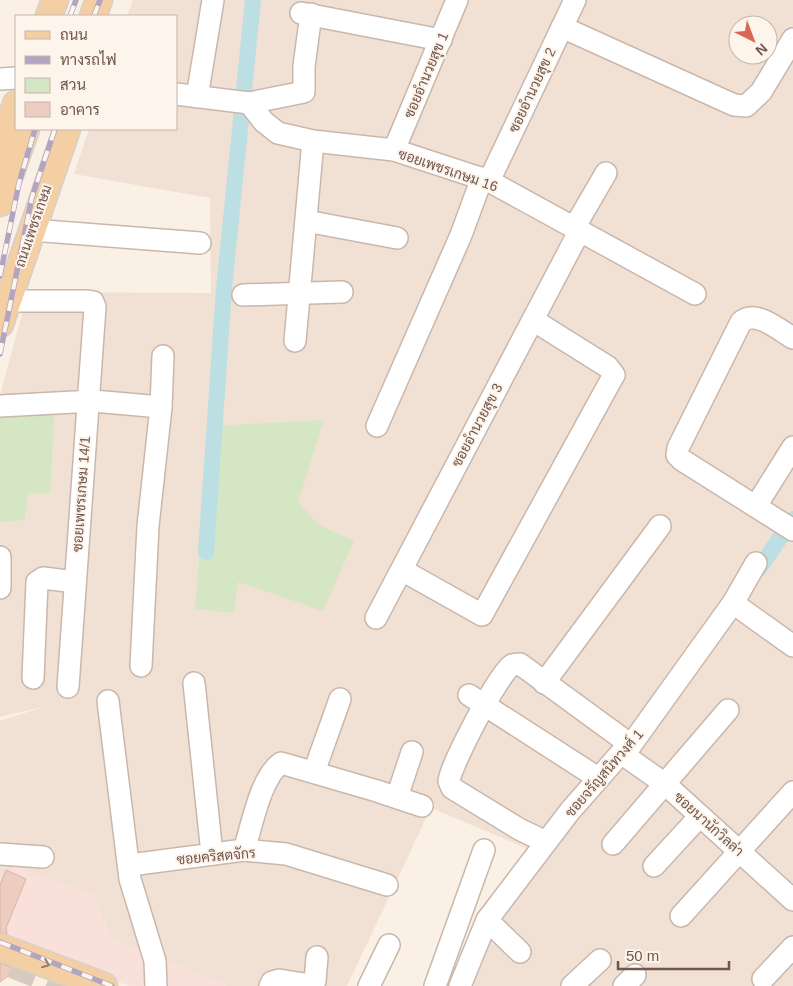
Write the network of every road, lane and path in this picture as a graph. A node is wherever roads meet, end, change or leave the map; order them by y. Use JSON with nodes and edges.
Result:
{"nodes":[{"id":1,"x":55,"y":0,"type":"edge"},
{"id":2,"x":69,"y":0,"type":"edge"},
{"id":3,"x":99,"y":0,"type":"edge"},
{"id":4,"x":110,"y":0,"type":"edge"},
{"id":5,"x":213,"y":0,"type":"edge"},
{"id":6,"x":457,"y":0,"type":"edge"},
{"id":7,"x":575,"y":0,"type":"edge"},
{"id":8,"x":49,"y":15,"type":"edge"},
{"id":9,"x":64,"y":15,"type":"edge"},
{"id":10,"x":93,"y":15,"type":"edge"},
{"id":11,"x":105,"y":15,"type":"edge"},
{"id":12,"x":562,"y":27,"type":"junction"},
{"id":13,"x":793,"y":39,"type":"edge"},
{"id":14,"x":442,"y":40,"type":"junction"},
{"id":15,"x":15,"y":78,"type":"edge"},
{"id":16,"x":0,"y":79,"type":"edge"},
{"id":17,"x":187,"y":96,"type":"edge"},
{"id":18,"x":246,"y":103,"type":"junction"},
{"id":19,"x":15,"y":107,"type":"edge"},
{"id":20,"x":26,"y":130,"type":"edge"},
{"id":21,"x":50,"y":130,"type":"edge"},
{"id":22,"x":67,"y":130,"type":"edge"},
{"id":23,"x":313,"y":141,"type":"junction"},
{"id":24,"x":394,"y":150,"type":"junction"},
{"id":25,"x":0,"y":152,"type":"edge"},
{"id":26,"x":606,"y":173,"type":"dead end"},
{"id":27,"x":485,"y":179,"type":"junction"},
{"id":28,"x":9,"y":200,"type":"edge"},
{"id":29,"x":306,"y":221,"type":"junction"},
{"id":30,"x":32,"y":230,"type":"junction"},
{"id":31,"x":576,"y":230,"type":"junction"},
{"id":32,"x":397,"y":238,"type":"dead end"},
{"id":33,"x":200,"y":243,"type":"dead end"},
{"id":34,"x":0,"y":269,"type":"edge"},
{"id":35,"x":342,"y":292,"type":"dead end"},
{"id":36,"x":299,"y":293,"type":"junction"},
{"id":37,"x":695,"y":294,"type":"dead end"},
{"id":38,"x":243,"y":295,"type":"dead end"},
{"id":39,"x":4,"y":312,"type":"edge"},
{"id":40,"x":532,"y":320,"type":"junction"},
{"id":41,"x":793,"y":338,"type":"edge"},
{"id":42,"x":295,"y":341,"type":"dead end"},
{"id":43,"x":163,"y":356,"type":"dead end"},
{"id":44,"x":89,"y":401,"type":"junction"},
{"id":45,"x":0,"y":406,"type":"edge"},
{"id":46,"x":161,"y":407,"type":"junction"},
{"id":47,"x":377,"y":426,"type":"dead end"},
{"id":48,"x":793,"y":447,"type":"edge"},
{"id":49,"x":756,"y":506,"type":"junction"},
{"id":50,"x":660,"y":526,"type":"dead end"},
{"id":51,"x":790,"y":528,"type":"edge"},
{"id":52,"x":0,"y":556,"type":"edge"},
{"id":53,"x":756,"y":563,"type":"dead end"},
{"id":54,"x":402,"y":570,"type":"junction"},
{"id":55,"x":75,"y":582,"type":"junction"},
{"id":56,"x":0,"y":588,"type":"edge"},
{"id":57,"x":733,"y":603,"type":"junction"},
{"id":58,"x":376,"y":618,"type":"dead end"},
{"id":59,"x":793,"y":646,"type":"edge"},
{"id":60,"x":141,"y":666,"type":"dead end"},
{"id":61,"x":33,"y":678,"type":"dead end"},
{"id":62,"x":194,"y":683,"type":"dead end"},
{"id":63,"x":544,"y":683,"type":"junction"},
{"id":64,"x":68,"y":687,"type":"dead end"},
{"id":65,"x":340,"y":699,"type":"dead end"},
{"id":66,"x":108,"y":700,"type":"dead end"},
{"id":67,"x":477,"y":700,"type":"junction"},
{"id":68,"x":728,"y":710,"type":"dead end"},
{"id":69,"x":626,"y":749,"type":"junction"},
{"id":70,"x":412,"y":752,"type":"dead end"},
{"id":71,"x":314,"y":772,"type":"junction"},
{"id":72,"x":598,"y":778,"type":"junction"},
{"id":73,"x":665,"y":784,"type":"junction"},
{"id":74,"x":793,"y":792,"type":"edge"},
{"id":75,"x":397,"y":797,"type":"junction"},
{"id":76,"x":422,"y":806,"type":"dead end"},
{"id":77,"x":700,"y":816,"type":"junction"},
{"id":78,"x":546,"y":842,"type":"junction"},
{"id":79,"x":613,"y":844,"type":"dead end"},
{"id":80,"x":244,"y":850,"type":"junction"},
{"id":81,"x":484,"y":850,"type":"dead end"},
{"id":82,"x":740,"y":852,"type":"junction"},
{"id":83,"x":0,"y":854,"type":"edge"},
{"id":84,"x":212,"y":854,"type":"junction"},
{"id":85,"x":43,"y":856,"type":"dead end"},
{"id":86,"x":130,"y":865,"type":"junction"},
{"id":87,"x":654,"y":866,"type":"dead end"},
{"id":88,"x":387,"y":885,"type":"dead end"},
{"id":89,"x":793,"y":900,"type":"edge"},
{"id":90,"x":681,"y":916,"type":"dead end"},
{"id":91,"x":488,"y":920,"type":"junction"},
{"id":92,"x":389,"y":945,"type":"dead end"},
{"id":93,"x":0,"y":947,"type":"edge"},
{"id":94,"x":793,"y":947,"type":"edge"},
{"id":95,"x":520,"y":952,"type":"dead end"},
{"id":96,"x":317,"y":957,"type":"dead end"},
{"id":97,"x":600,"y":960,"type":"dead end"},
{"id":98,"x":763,"y":979,"type":"dead end"},
{"id":99,"x":466,"y":983,"type":"edge"},
{"id":100,"x":104,"y":986,"type":"edge"},
{"id":101,"x":156,"y":986,"type":"edge"},
{"id":102,"x":270,"y":986,"type":"edge"},
{"id":103,"x":369,"y":986,"type":"edge"},
{"id":104,"x":435,"y":986,"type":"edge"},
{"id":105,"x":572,"y":986,"type":"edge"}],
"edges":[{"from":1,"to":8,"type":"main road"},
{"from":2,"to":9,"type":"main road"},
{"from":3,"to":10,"type":"main road"},
{"from":4,"to":11,"type":"main road"},
{"from":5,"to":17,"type":"street"},
{"from":6,"to":14,"type":"street","name":"ซอยอำนวยสุข 1"},
{"from":7,"to":12,"type":"street","name":"ซอยอำนวยสุข 2"},
{"from":12,"to":13,"type":"street"},
{"from":12,"to":27,"type":"street","name":"ซอยอำนวยสุข 2"},
{"from":14,"to":18,"type":"street"},
{"from":14,"to":24,"type":"street","name":"ซอยอำนวยสุข 1"},
{"from":15,"to":16,"type":"street"},
{"from":17,"to":18,"type":"street"},
{"from":18,"to":23,"type":"street","name":"ซอยเพชรเกษม 16"},
{"from":19,"to":25,"type":"main road"},
{"from":20,"to":28,"type":"main road","name":"ถนนเพชรเกษม"},
{"from":21,"to":28,"type":"main road","name":"ถนนเพชรเกษม"},
{"from":22,"to":30,"type":"main road","name":"ถนนเพชรเกษม"},
{"from":23,"to":24,"type":"street","name":"ซอยเพชรเกษม 16"},
{"from":23,"to":29,"type":"street"},
{"from":24,"to":27,"type":"street","name":"ซอยเพชรเกษม 16"},
{"from":26,"to":31,"type":"street","name":"ซอยอำนวยสุข 3"},
{"from":27,"to":31,"type":"street","name":"ซอยเพชรเกษม 16"},
{"from":27,"to":47,"type":"street","name":"ซอยอำนวยสุข 2"},
{"from":28,"to":34,"type":"main road","name":"ถนนเพชรเกษม"},
{"from":29,"to":32,"type":"street"},
{"from":29,"to":36,"type":"street"},
{"from":30,"to":33,"type":"street"},
{"from":30,"to":39,"type":"main road","name":"ถนนเพชรเกษม"},
{"from":31,"to":37,"type":"street","name":"ซอยเพชรเกษม 16"},
{"from":31,"to":40,"type":"street","name":"ซอยอำนวยสุข 3"},
{"from":35,"to":36,"type":"street"},
{"from":36,"to":38,"type":"street"},
{"from":36,"to":42,"type":"street"},
{"from":39,"to":44,"type":"street","name":"ซอยเพชรเกษม 14/1"},
{"from":40,"to":54,"type":"street","name":"ซอยอำนวยสุข 3"},
{"from":40,"to":54,"type":"street"},
{"from":41,"to":49,"type":"street"},
{"from":43,"to":46,"type":"street"},
{"from":44,"to":45,"type":"street"},
{"from":44,"to":46,"type":"street"},
{"from":44,"to":55,"type":"street","name":"ซอยเพชรเกษม 14/1"},
{"from":46,"to":60,"type":"street"},
{"from":48,"to":49,"type":"street"},
{"from":49,"to":51,"type":"street"},
{"from":50,"to":63,"type":"street"},
{"from":52,"to":56,"type":"street"},
{"from":53,"to":57,"type":"street","name":"ซอยจรัญสนิทวงศ์ 1"},
{"from":54,"to":58,"type":"street","name":"ซอยอำนวยสุข 3"},
{"from":55,"to":61,"type":"street"},
{"from":55,"to":64,"type":"street","name":"ซอยเพชรเกษม 14/1"},
{"from":57,"to":59,"type":"street"},
{"from":57,"to":69,"type":"street","name":"ซอยจรัญสนิทวงศ์ 1"},
{"from":62,"to":84,"type":"street"},
{"from":63,"to":67,"type":"street","name":"ซอยนานักวิลล่า"},
{"from":63,"to":69,"type":"street","name":"ซอยนานักวิลล่า"},
{"from":65,"to":71,"type":"street"},
{"from":66,"to":86,"type":"street"},
{"from":67,"to":72,"type":"street"},
{"from":67,"to":78,"type":"street","name":"ซอยนานักวิลล่า"},
{"from":68,"to":73,"type":"street"},
{"from":69,"to":72,"type":"street","name":"ซอยจรัญสนิทวงศ์ 1"},
{"from":69,"to":73,"type":"street","name":"ซอยนานักวิลล่า"},
{"from":70,"to":75,"type":"street"},
{"from":71,"to":75,"type":"street"},
{"from":71,"to":80,"type":"street"},
{"from":72,"to":78,"type":"street","name":"ซอยจรัญสนิทวงศ์ 1"},
{"from":73,"to":77,"type":"street","name":"ซอยนานักวิลล่า"},
{"from":73,"to":79,"type":"street"},
{"from":74,"to":82,"type":"street"},
{"from":75,"to":76,"type":"street"},
{"from":77,"to":82,"type":"street","name":"ซอยนานักวิลล่า"},
{"from":77,"to":87,"type":"street"},
{"from":78,"to":91,"type":"street","name":"ซอยจรัญสนิทวงศ์ 1"},
{"from":80,"to":84,"type":"street","name":"ซอยคริสตจักร"},
{"from":80,"to":88,"type":"street","name":"ซอยคริสตจักร"},
{"from":81,"to":104,"type":"street"},
{"from":82,"to":89,"type":"street","name":"ซอยนานักวิลล่า"},
{"from":82,"to":90,"type":"street"},
{"from":83,"to":85,"type":"street"},
{"from":84,"to":86,"type":"street","name":"ซอยคริสตจักร"},
{"from":86,"to":101,"type":"street"},
{"from":91,"to":95,"type":"street"},
{"from":91,"to":99,"type":"street","name":"ซอยจรัญสนิทวงศ์ 1"},
{"from":92,"to":103,"type":"street"},
{"from":93,"to":100,"type":"main road","one_way":true},
{"from":94,"to":98,"type":"street"},
{"from":96,"to":102,"type":"street"},
{"from":97,"to":105,"type":"street"}]}
